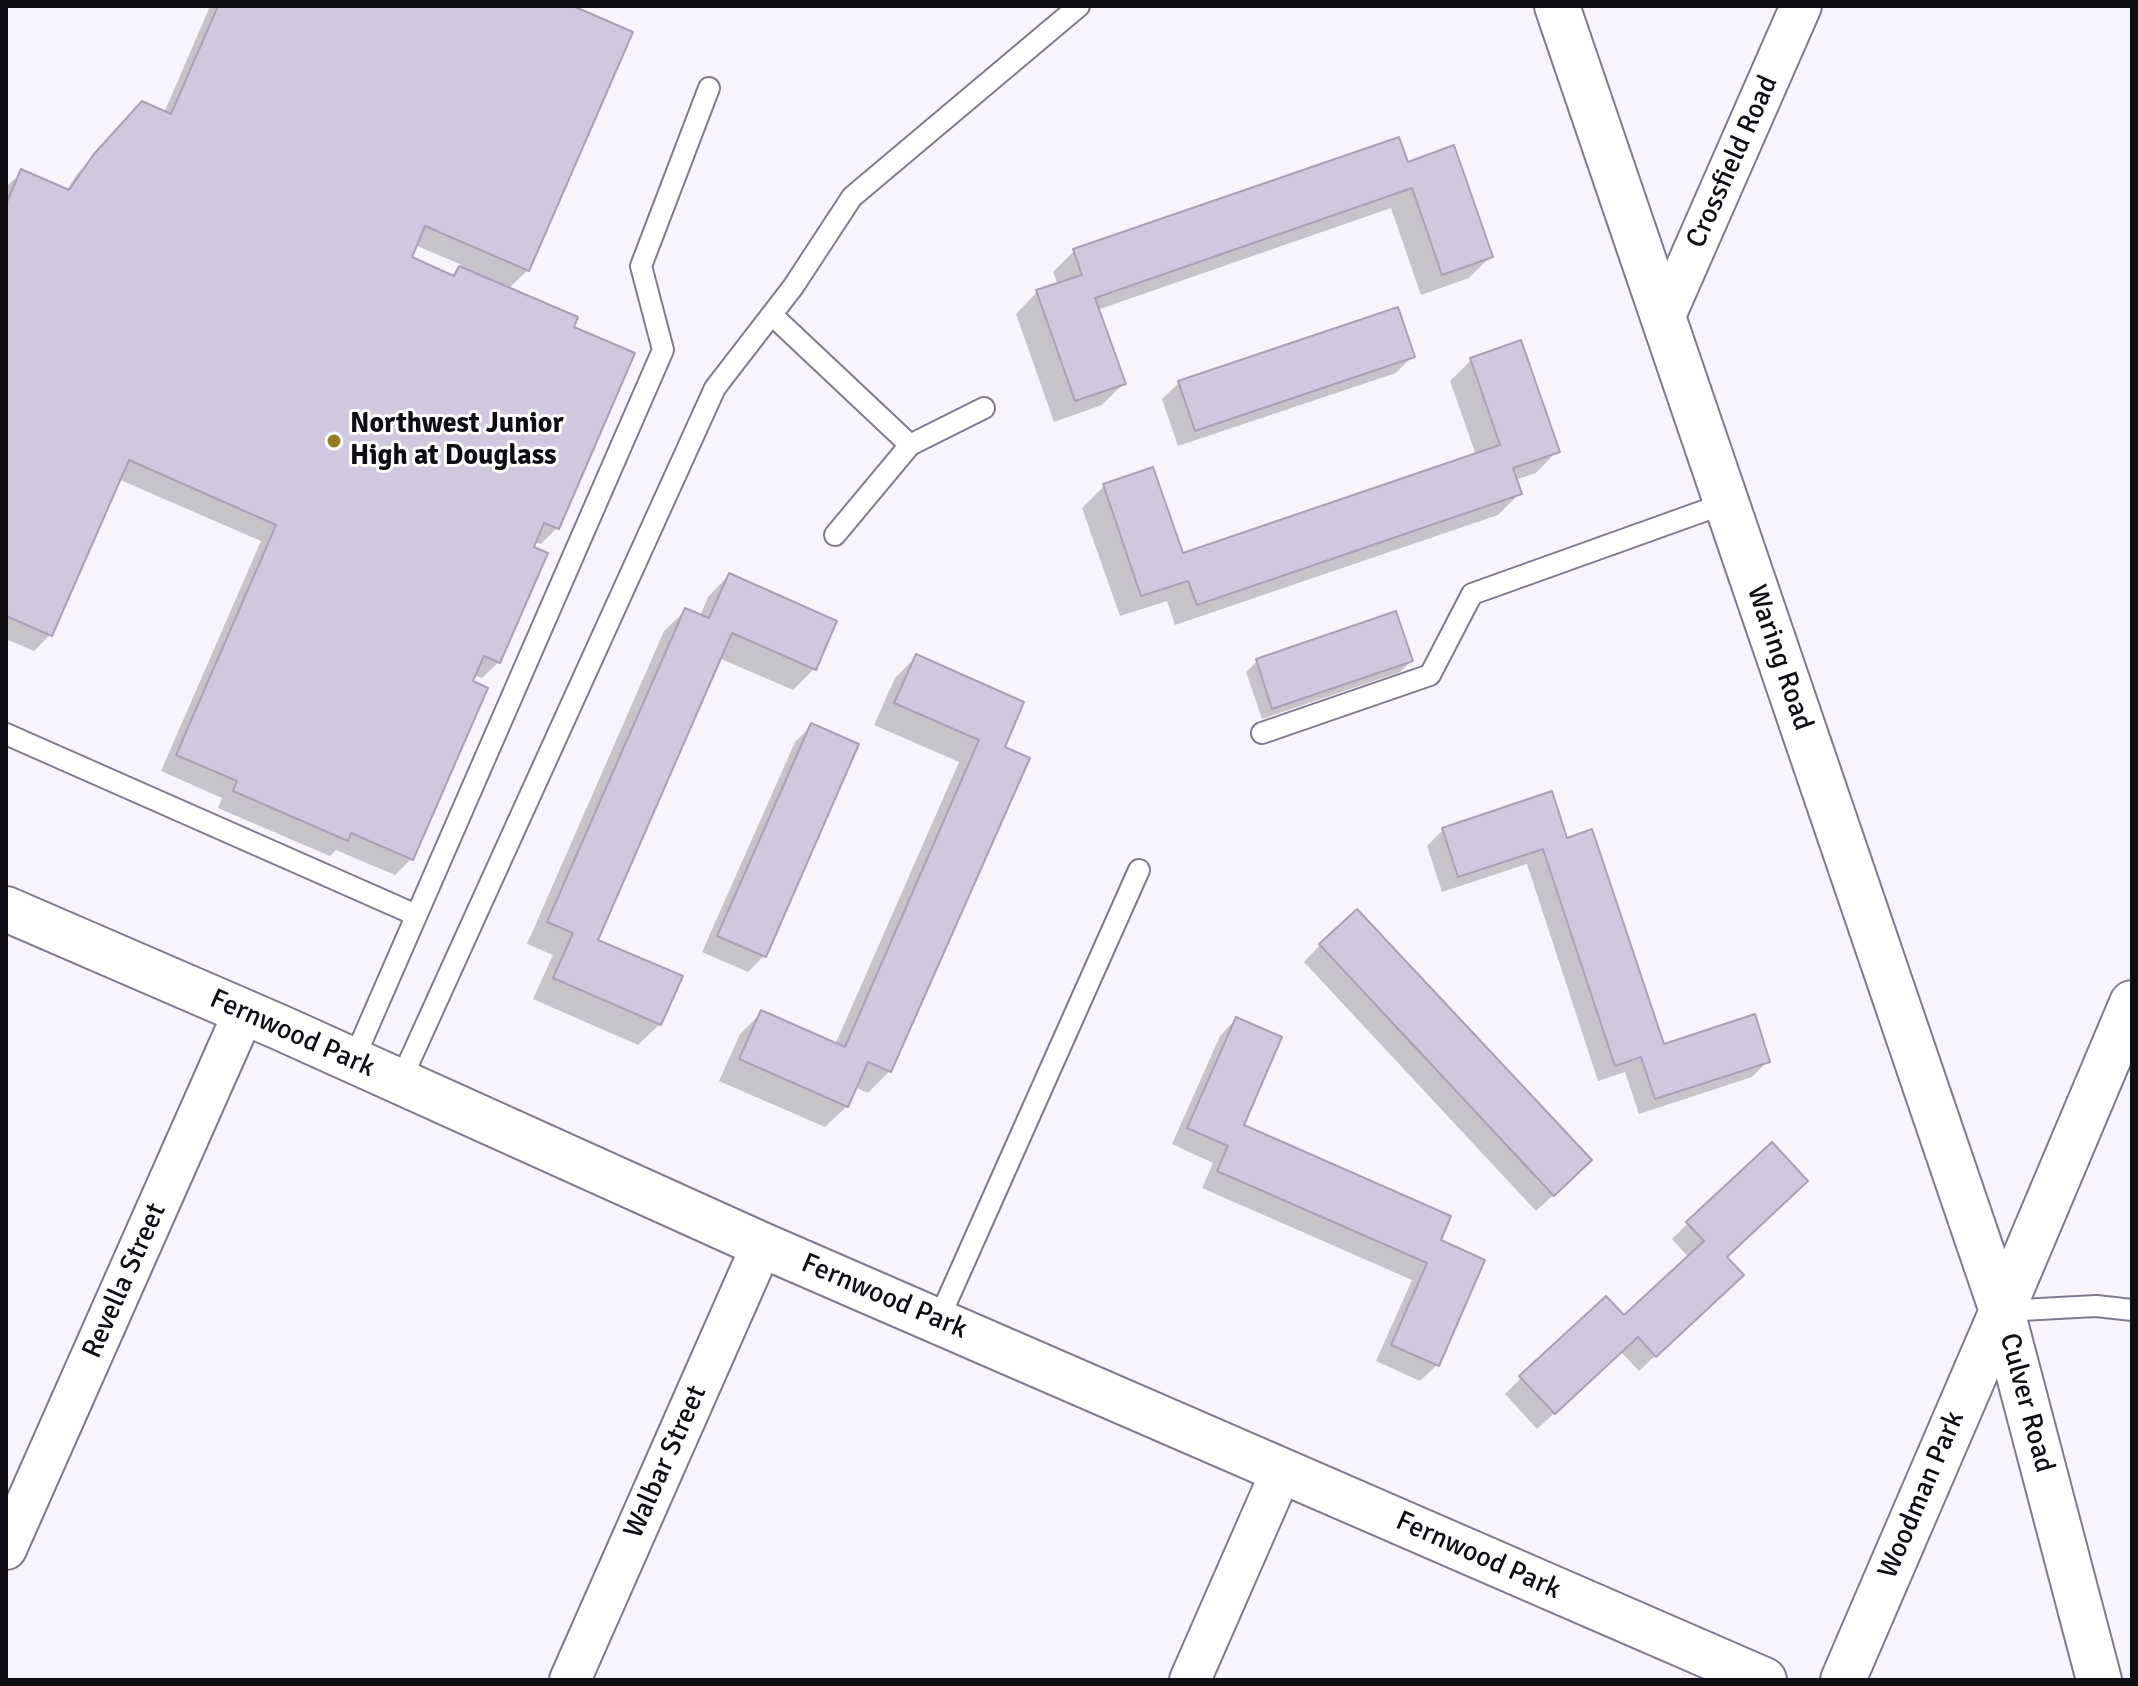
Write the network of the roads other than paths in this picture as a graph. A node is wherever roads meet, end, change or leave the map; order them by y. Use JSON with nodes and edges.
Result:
{"nodes":[{"id":1,"x":1079,"y":6,"type":"edge"},
{"id":2,"x":1557,"y":6,"type":"edge"},
{"id":3,"x":1801,"y":6,"type":"edge"},
{"id":4,"x":709,"y":88,"type":"dead end"},
{"id":5,"x":772,"y":315,"type":"junction"},
{"id":6,"x":1664,"y":318,"type":"junction"},
{"id":7,"x":984,"y":408,"type":"dead end"},
{"id":8,"x":910,"y":445,"type":"junction"},
{"id":9,"x":1726,"y":503,"type":"junction"},
{"id":10,"x":835,"y":535,"type":"dead end"},
{"id":11,"x":1262,"y":733,"type":"dead end"},
{"id":12,"x":6,"y":734,"type":"edge"},
{"id":13,"x":1139,"y":870,"type":"dead end"},
{"id":14,"x":6,"y":909,"type":"edge"},
{"id":15,"x":416,"y":915,"type":"junction"},
{"id":16,"x":2132,"y":1003,"type":"edge"},
{"id":17,"x":244,"y":1012,"type":"junction"},
{"id":18,"x":353,"y":1061,"type":"junction"},
{"id":19,"x":400,"y":1082,"type":"junction"},
{"id":20,"x":762,"y":1245,"type":"junction"},
{"id":21,"x":2132,"y":1310,"type":"edge"},
{"id":22,"x":2002,"y":1311,"type":"junction"},
{"id":23,"x":938,"y":1321,"type":"junction"},
{"id":24,"x":1282,"y":1470,"type":"junction"},
{"id":25,"x":6,"y":1549,"type":"edge"},
{"id":26,"x":570,"y":1680,"type":"edge"},
{"id":27,"x":1190,"y":1680,"type":"edge"},
{"id":28,"x":1764,"y":1680,"type":"edge"},
{"id":29,"x":1843,"y":1680,"type":"edge"},
{"id":30,"x":2099,"y":1680,"type":"edge"}],
"edges":[{"from":1,"to":5,"type":"lane"},
{"from":2,"to":6,"type":"street","name":"Waring Road"},
{"from":3,"to":6,"type":"street","name":"Crossfield Road"},
{"from":4,"to":15,"type":"lane"},
{"from":5,"to":8,"type":"lane"},
{"from":5,"to":19,"type":"lane"},
{"from":6,"to":9,"type":"street","name":"Waring Road"},
{"from":7,"to":8,"type":"lane"},
{"from":8,"to":10,"type":"lane"},
{"from":9,"to":11,"type":"lane"},
{"from":9,"to":22,"type":"street","name":"Waring Road"},
{"from":12,"to":15,"type":"lane"},
{"from":13,"to":23,"type":"lane"},
{"from":14,"to":17,"type":"street","name":"Fernwood Park"},
{"from":15,"to":18,"type":"lane"},
{"from":16,"to":22,"type":"street","name":"Culver Road"},
{"from":17,"to":18,"type":"street","name":"Fernwood Park"},
{"from":17,"to":25,"type":"street","name":"Revella Street"},
{"from":18,"to":19,"type":"street","name":"Fernwood Park"},
{"from":19,"to":20,"type":"street","name":"Fernwood Park"},
{"from":20,"to":23,"type":"street","name":"Fernwood Park"},
{"from":20,"to":26,"type":"street","name":"Walbar Street"},
{"from":21,"to":22,"type":"lane"},
{"from":22,"to":29,"type":"street","name":"Woodman Park"},
{"from":22,"to":30,"type":"street","name":"Culver Road"},
{"from":23,"to":24,"type":"street","name":"Fernwood Park"},
{"from":24,"to":27,"type":"street"},
{"from":24,"to":28,"type":"street","name":"Fernwood Park"}]}
